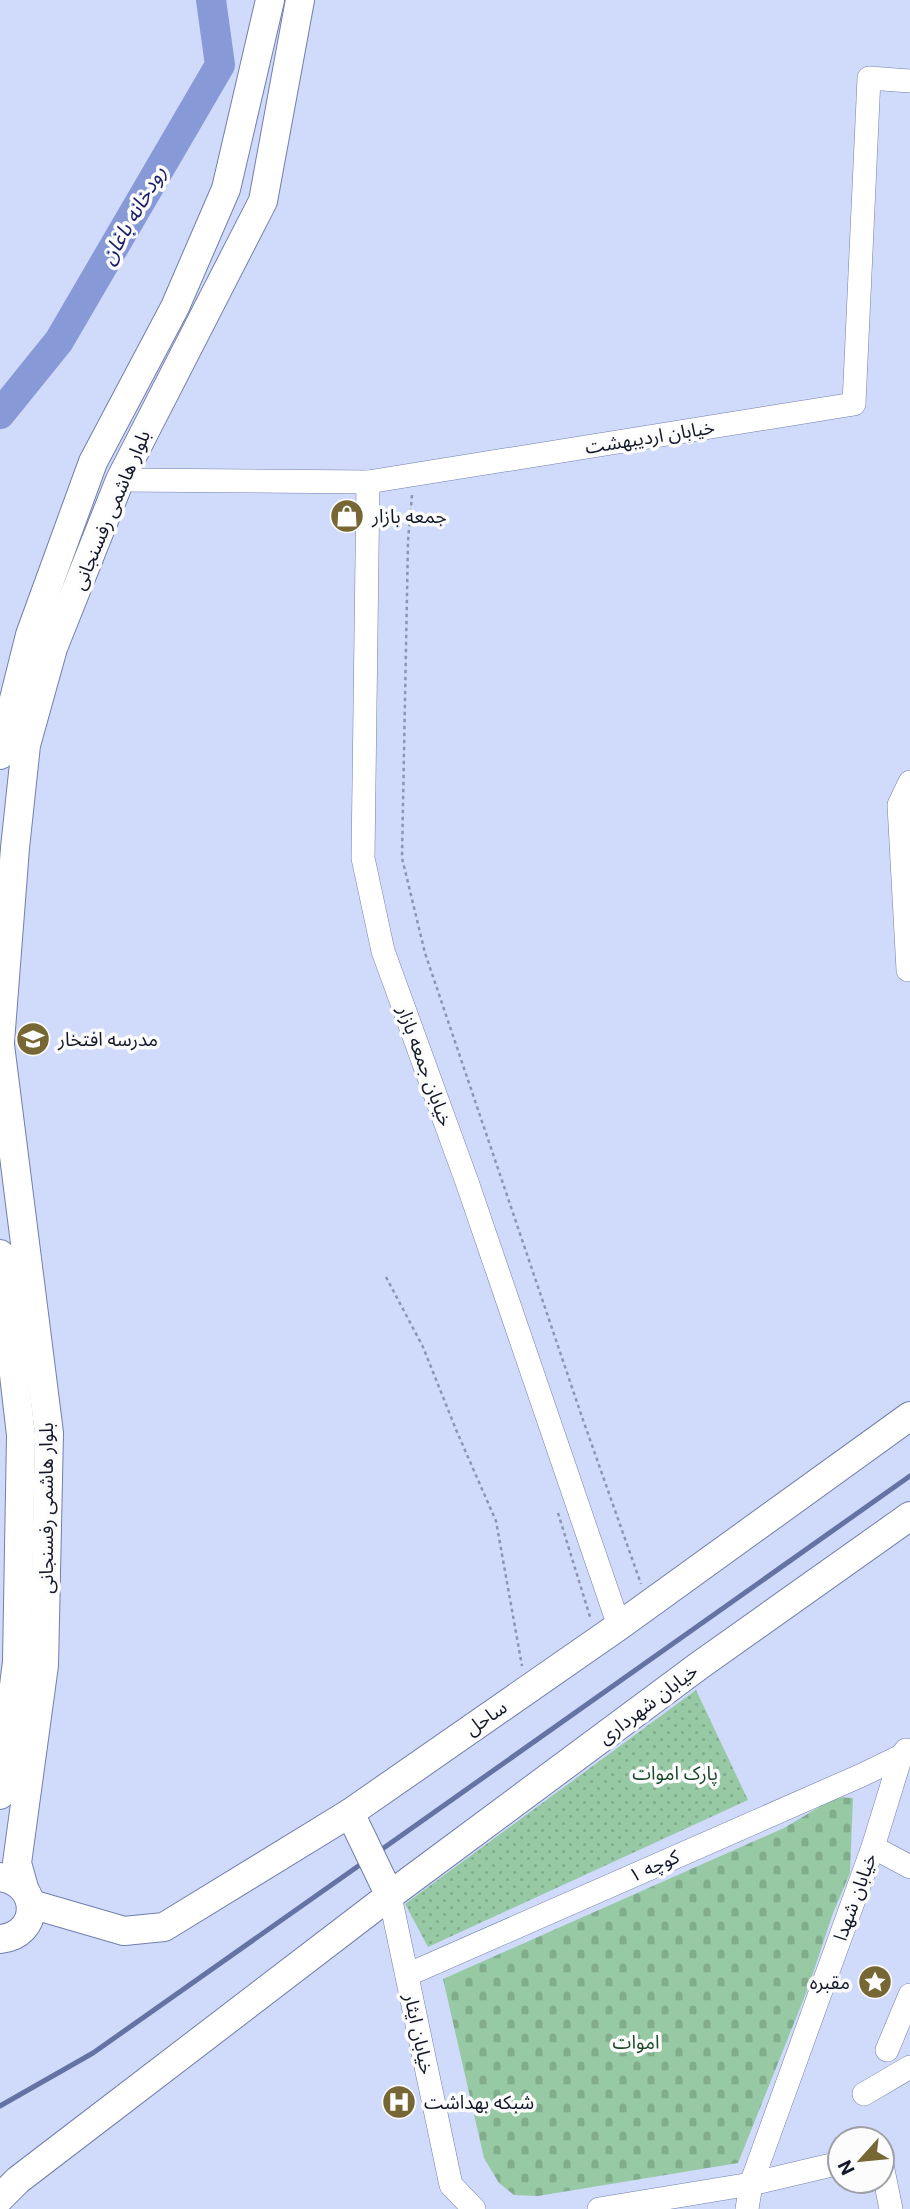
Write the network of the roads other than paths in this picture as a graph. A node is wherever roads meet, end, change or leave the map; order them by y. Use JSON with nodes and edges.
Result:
{"nodes":[{"id":1,"x":270,"y":0,"type":"edge"},
{"id":2,"x":300,"y":0,"type":"edge"},
{"id":3,"x":910,"y":81,"type":"edge"},
{"id":4,"x":120,"y":480,"type":"junction"},
{"id":5,"x":368,"y":482,"type":"junction"},
{"id":6,"x":9,"y":747,"type":"edge"},
{"id":7,"x":910,"y":782,"type":"edge"},
{"id":8,"x":908,"y":970,"type":"dead end"},
{"id":9,"x":0,"y":1044,"type":"edge"},
{"id":10,"x":0,"y":1254,"type":"edge"},
{"id":11,"x":910,"y":1416,"type":"edge"},
{"id":12,"x":910,"y":1516,"type":"edge"},
{"id":13,"x":619,"y":1626,"type":"junction"},
{"id":14,"x":30,"y":1664,"type":"junction"},
{"id":15,"x":905,"y":1750,"type":"edge"},
{"id":16,"x":0,"y":1795,"type":"edge"},
{"id":17,"x":350,"y":1813,"type":"junction"},
{"id":18,"x":873,"y":1847,"type":"junction"},
{"id":19,"x":910,"y":1867,"type":"edge"},
{"id":20,"x":18,"y":1889,"type":"edge"},
{"id":21,"x":390,"y":1896,"type":"junction"},
{"id":22,"x":1,"y":1946,"type":"edge"},
{"id":23,"x":407,"y":1975,"type":"junction"},
{"id":24,"x":910,"y":1995,"type":"edge"},
{"id":25,"x":887,"y":2050,"type":"dead end"},
{"id":26,"x":910,"y":2067,"type":"edge"},
{"id":27,"x":864,"y":2094,"type":"dead end"},
{"id":28,"x":826,"y":2166,"type":"edge"},
{"id":29,"x":751,"y":2184,"type":"junction"},
{"id":30,"x":6,"y":2188,"type":"edge"},
{"id":31,"x":474,"y":2209,"type":"edge"},
{"id":32,"x":600,"y":2209,"type":"edge"},
{"id":33,"x":747,"y":2209,"type":"edge"}],
"edges":[{"from":1,"to":6,"type":"main road","name":"بلوار هاشمی رفسنجانی"},
{"from":2,"to":4,"type":"main road","name":"بلوار هاشمی رفسنجانی"},
{"from":3,"to":5,"type":"street","name":"خیابان اردیبهشت"},
{"from":4,"to":5,"type":"street","name":"خیابان اردیبهشت"},
{"from":4,"to":6,"type":"main road","name":"بلوار هاشمی رفسنجانی"},
{"from":5,"to":13,"type":"street","name":"خیابان جمعه بازار"},
{"from":6,"to":9,"type":"main road","name":"بلوار هاشمی رفسنجانی"},
{"from":7,"to":8,"type":"street"},
{"from":9,"to":14,"type":"main road","name":"بلوار هاشمی رفسنجانی"},
{"from":10,"to":14,"type":"main road","name":"بلوار هاشمی رفسنجانی"},
{"from":11,"to":13,"type":"main road","name":"ساحل"},
{"from":12,"to":21,"type":"main road","name":"خیابان شهرداری"},
{"from":13,"to":17,"type":"main road","name":"ساحل"},
{"from":14,"to":16,"type":"main road","name":"بلوار هاشمی رفسنجانی"},
{"from":14,"to":20,"type":"main road","name":"بلوار هاشمی رفسنجانی"},
{"from":15,"to":18,"type":"street","name":"خیابان شهدا"},
{"from":15,"to":23,"type":"street","name":"کوچه ۱"},
{"from":17,"to":20,"type":"main road","name":"ساحل"},
{"from":17,"to":21,"type":"main road"},
{"from":18,"to":19,"type":"street"},
{"from":18,"to":29,"type":"street","name":"خیابان شهدا"},
{"from":20,"to":22,"type":"main road"},
{"from":21,"to":23,"type":"street","name":"خیابان ایثار"},
{"from":21,"to":30,"type":"main road","name":"خیابان شهرداری"},
{"from":23,"to":31,"type":"street","name":"خیابان ایثار"},
{"from":24,"to":25,"type":"street"},
{"from":26,"to":27,"type":"street"},
{"from":28,"to":29,"type":"street"},
{"from":29,"to":32,"type":"street"},
{"from":29,"to":33,"type":"street","name":"خیابان شهدا"}]}
